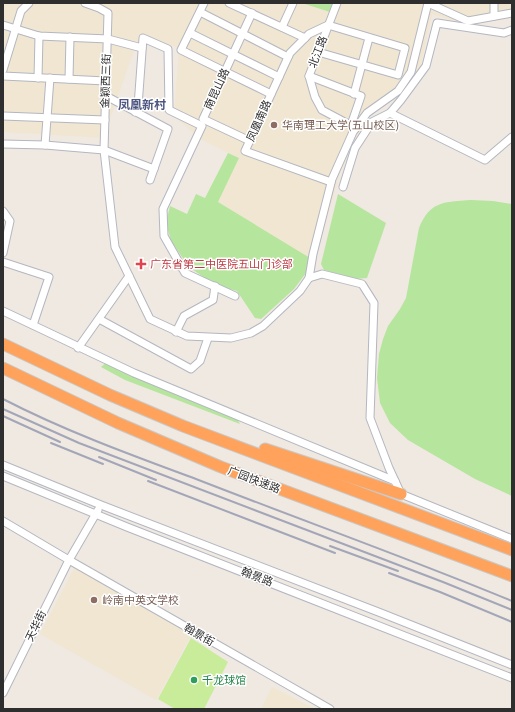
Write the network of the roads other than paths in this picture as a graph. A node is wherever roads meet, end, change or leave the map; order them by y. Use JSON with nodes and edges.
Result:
{"nodes":[{"id":1,"x":29,"y":3,"type":"edge"},
{"id":2,"x":85,"y":3,"type":"edge"},
{"id":3,"x":204,"y":3,"type":"edge"},
{"id":4,"x":229,"y":3,"type":"edge"},
{"id":5,"x":337,"y":3,"type":"edge"},
{"id":6,"x":428,"y":3,"type":"edge"},
{"id":7,"x":494,"y":3,"type":"edge"},
{"id":8,"x":290,"y":4,"type":"edge"},
{"id":9,"x":200,"y":12,"type":"junction"},
{"id":10,"x":252,"y":13,"type":"junction"},
{"id":11,"x":512,"y":13,"type":"edge"},
{"id":12,"x":494,"y":16,"type":"junction"},
{"id":13,"x":3,"y":25,"type":"edge"},
{"id":14,"x":328,"y":25,"type":"junction"},
{"id":15,"x":282,"y":27,"type":"junction"},
{"id":16,"x":16,"y":30,"type":"junction"},
{"id":17,"x":512,"y":30,"type":"edge"},
{"id":18,"x":190,"y":33,"type":"junction"},
{"id":19,"x":242,"y":34,"type":"junction"},
{"id":20,"x":40,"y":36,"type":"junction"},
{"id":21,"x":70,"y":37,"type":"junction"},
{"id":22,"x":305,"y":38,"type":"junction"},
{"id":23,"x":369,"y":38,"type":"junction"},
{"id":24,"x":108,"y":39,"type":"junction"},
{"id":25,"x":142,"y":48,"type":"junction"},
{"id":26,"x":6,"y":49,"type":"edge"},
{"id":27,"x":318,"y":52,"type":"junction"},
{"id":28,"x":233,"y":54,"type":"junction"},
{"id":29,"x":288,"y":57,"type":"junction"},
{"id":30,"x":362,"y":65,"type":"junction"},
{"id":31,"x":3,"y":70,"type":"edge"},
{"id":32,"x":225,"y":72,"type":"junction"},
{"id":33,"x":3,"y":76,"type":"edge"},
{"id":34,"x":308,"y":76,"type":"junction"},
{"id":35,"x":279,"y":77,"type":"junction"},
{"id":36,"x":38,"y":78,"type":"junction"},
{"id":37,"x":50,"y":78,"type":"junction"},
{"id":38,"x":69,"y":79,"type":"junction"},
{"id":39,"x":106,"y":81,"type":"junction"},
{"id":40,"x":271,"y":94,"type":"junction"},
{"id":41,"x":354,"y":94,"type":"junction"},
{"id":42,"x":106,"y":96,"type":"junction"},
{"id":43,"x":135,"y":112,"type":"junction"},
{"id":44,"x":390,"y":113,"type":"junction"},
{"id":45,"x":3,"y":116,"type":"edge"},
{"id":46,"x":46,"y":118,"type":"junction"},
{"id":47,"x":105,"y":120,"type":"junction"},
{"id":48,"x":353,"y":127,"type":"junction"},
{"id":49,"x":512,"y":137,"type":"edge"},
{"id":50,"x":250,"y":141,"type":"junction"},
{"id":51,"x":3,"y":144,"type":"edge"},
{"id":52,"x":45,"y":145,"type":"junction"},
{"id":53,"x":104,"y":150,"type":"junction"},
{"id":54,"x":154,"y":169,"type":"junction"},
{"id":55,"x":150,"y":180,"type":"dead end"},
{"id":56,"x":331,"y":182,"type":"junction"},
{"id":57,"x":343,"y":187,"type":"dead end"},
{"id":58,"x":3,"y":211,"type":"edge"},
{"id":59,"x":3,"y":253,"type":"edge"},
{"id":60,"x":3,"y":262,"type":"edge"},
{"id":61,"x":129,"y":276,"type":"junction"},
{"id":62,"x":309,"y":278,"type":"junction"},
{"id":63,"x":215,"y":286,"type":"junction"},
{"id":64,"x":236,"y":296,"type":"dead end"},
{"id":65,"x":3,"y":311,"type":"edge"},
{"id":66,"x":98,"y":319,"type":"junction"},
{"id":67,"x":33,"y":325,"type":"junction"},
{"id":68,"x":176,"y":332,"type":"junction"},
{"id":69,"x":208,"y":338,"type":"junction"},
{"id":70,"x":3,"y":344,"type":"edge"},
{"id":71,"x":78,"y":348,"type":"junction"},
{"id":72,"x":3,"y":368,"type":"edge"},
{"id":73,"x":183,"y":426,"type":"junction"},
{"id":74,"x":3,"y":465,"type":"edge"},
{"id":75,"x":3,"y":476,"type":"edge"},
{"id":76,"x":395,"y":480,"type":"junction"},
{"id":77,"x":401,"y":494,"type":"junction"},
{"id":78,"x":101,"y":505,"type":"junction"},
{"id":79,"x":96,"y":514,"type":"junction"},
{"id":80,"x":3,"y":521,"type":"edge"},
{"id":81,"x":512,"y":539,"type":"edge"},
{"id":82,"x":512,"y":550,"type":"edge"},
{"id":83,"x":69,"y":560,"type":"junction"},
{"id":84,"x":512,"y":576,"type":"edge"},
{"id":85,"x":512,"y":665,"type":"edge"},
{"id":86,"x":512,"y":678,"type":"edge"},
{"id":87,"x":3,"y":693,"type":"edge"},
{"id":88,"x":330,"y":709,"type":"edge"}],
"edges":[{"from":1,"to":16,"type":"street"},
{"from":2,"to":24,"type":"street","name":"金颖西三街"},
{"from":3,"to":9,"type":"street"},
{"from":4,"to":10,"type":"street"},
{"from":5,"to":14,"type":"street","name":"北江路"},
{"from":6,"to":12,"type":"street"},
{"from":6,"to":48,"type":"street"},
{"from":7,"to":12,"type":"street"},
{"from":8,"to":15,"type":"street"},
{"from":9,"to":18,"type":"street"},
{"from":9,"to":19,"type":"street"},
{"from":10,"to":15,"type":"street"},
{"from":10,"to":19,"type":"street","name":"南昆山路"},
{"from":11,"to":12,"type":"street"},
{"from":13,"to":16,"type":"street"},
{"from":14,"to":22,"type":"street","name":"凤凰南路"},
{"from":14,"to":23,"type":"street"},
{"from":14,"to":27,"type":"street","name":"北江路"},
{"from":15,"to":22,"type":"street"},
{"from":16,"to":20,"type":"street"},
{"from":16,"to":26,"type":"street"},
{"from":17,"to":44,"type":"street"},
{"from":18,"to":28,"type":"street"},
{"from":18,"to":32,"type":"street"},
{"from":19,"to":28,"type":"street","name":"南昆山路"},
{"from":19,"to":29,"type":"street"},
{"from":20,"to":21,"type":"street"},
{"from":20,"to":36,"type":"street"},
{"from":21,"to":24,"type":"street"},
{"from":21,"to":38,"type":"street"},
{"from":22,"to":29,"type":"street","name":"凤凰南路"},
{"from":23,"to":30,"type":"street"},
{"from":23,"to":30,"type":"street"},
{"from":24,"to":25,"type":"street"},
{"from":24,"to":39,"type":"street","name":"金颖西三街"},
{"from":25,"to":43,"type":"street"},
{"from":25,"to":63,"type":"street"},
{"from":26,"to":31,"type":"street"},
{"from":27,"to":30,"type":"street"},
{"from":27,"to":34,"type":"street","name":"北江路"},
{"from":28,"to":32,"type":"street","name":"南昆山路"},
{"from":28,"to":35,"type":"street"},
{"from":29,"to":35,"type":"street","name":"凤凰南路"},
{"from":30,"to":41,"type":"street"},
{"from":32,"to":40,"type":"street"},
{"from":32,"to":50,"type":"street","name":"南昆山路"},
{"from":33,"to":36,"type":"street"},
{"from":34,"to":41,"type":"street"},
{"from":34,"to":48,"type":"street","name":"北江路"},
{"from":35,"to":40,"type":"street","name":"凤凰南路"},
{"from":36,"to":37,"type":"street"},
{"from":37,"to":38,"type":"street"},
{"from":37,"to":46,"type":"street"},
{"from":38,"to":39,"type":"street"},
{"from":39,"to":42,"type":"street","name":"金颖西三街"},
{"from":40,"to":50,"type":"street","name":"凤凰南路"},
{"from":41,"to":48,"type":"street"},
{"from":42,"to":43,"type":"street"},
{"from":42,"to":47,"type":"street","name":"金颖西三街"},
{"from":43,"to":54,"type":"street"},
{"from":44,"to":49,"type":"street"},
{"from":44,"to":57,"type":"street"},
{"from":45,"to":46,"type":"street"},
{"from":46,"to":47,"type":"street"},
{"from":46,"to":52,"type":"street"},
{"from":47,"to":53,"type":"street","name":"金颖西三街"},
{"from":48,"to":56,"type":"street"},
{"from":50,"to":56,"type":"street","name":"凤凰南路"},
{"from":51,"to":52,"type":"street"},
{"from":52,"to":53,"type":"street"},
{"from":53,"to":54,"type":"street"},
{"from":53,"to":61,"type":"street","name":"金颖西三街"},
{"from":54,"to":55,"type":"street"},
{"from":56,"to":62,"type":"street"},
{"from":58,"to":59,"type":"street"},
{"from":60,"to":67,"type":"street"},
{"from":61,"to":66,"type":"street"},
{"from":61,"to":68,"type":"street","name":"金颖西三街"},
{"from":62,"to":69,"type":"street","name":"金颖西三街"},
{"from":62,"to":76,"type":"street"},
{"from":63,"to":64,"type":"street"},
{"from":63,"to":68,"type":"street"},
{"from":65,"to":67,"type":"street"},
{"from":66,"to":69,"type":"street"},
{"from":66,"to":71,"type":"street"},
{"from":67,"to":71,"type":"street"},
{"from":68,"to":69,"type":"street","name":"金颖西三街"},
{"from":70,"to":73,"type":"highway"},
{"from":71,"to":76,"type":"street"},
{"from":72,"to":84,"type":"highway","name":"广园快速路"},
{"from":73,"to":77,"type":"highway"},
{"from":73,"to":82,"type":"highway"},
{"from":74,"to":78,"type":"street","name":"翰景路"},
{"from":75,"to":79,"type":"street","name":"翰景路"},
{"from":76,"to":77,"type":"street"},
{"from":77,"to":81,"type":"street"},
{"from":78,"to":79,"type":"street","name":"天华街"},
{"from":78,"to":85,"type":"street","name":"翰景路"},
{"from":79,"to":83,"type":"street","name":"天华街"},
{"from":79,"to":86,"type":"street","name":"翰景路"},
{"from":80,"to":83,"type":"street"},
{"from":83,"to":87,"type":"street","name":"天华街"},
{"from":83,"to":88,"type":"street","name":"翰景街"}]}
